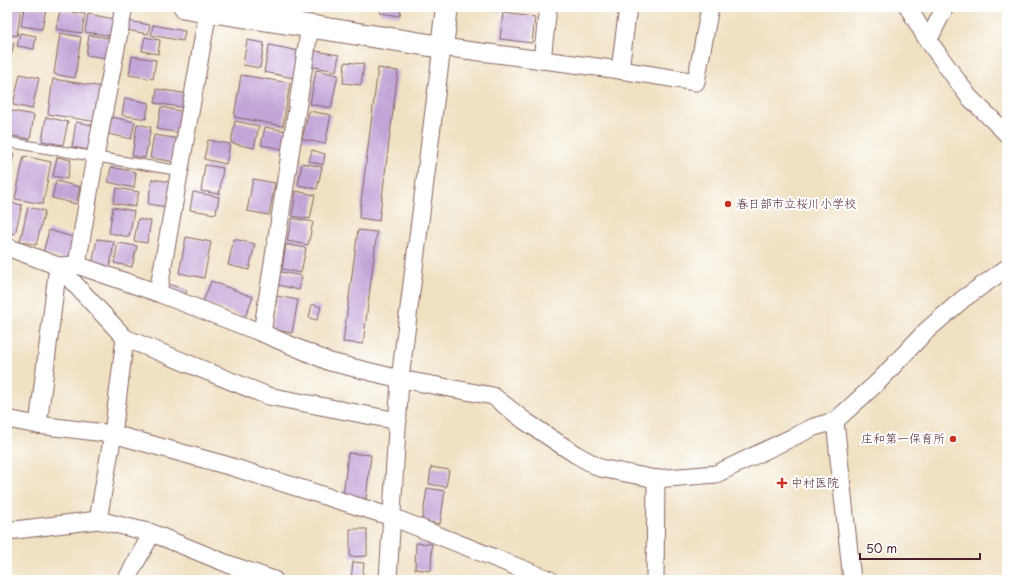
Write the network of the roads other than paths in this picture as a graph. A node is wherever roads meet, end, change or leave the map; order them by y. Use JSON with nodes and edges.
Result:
{"nodes":[{"id":1,"x":124,"y":7,"type":"edge"},
{"id":2,"x":185,"y":7,"type":"edge"},
{"id":3,"x":447,"y":7,"type":"edge"},
{"id":4,"x":548,"y":7,"type":"edge"},
{"id":5,"x":628,"y":7,"type":"edge"},
{"id":6,"x":710,"y":7,"type":"edge"},
{"id":7,"x":908,"y":7,"type":"edge"},
{"id":8,"x":945,"y":7,"type":"edge"},
{"id":9,"x":208,"y":11,"type":"junction"},
{"id":10,"x":297,"y":19,"type":"edge"},
{"id":11,"x":928,"y":41,"type":"junction"},
{"id":12,"x":442,"y":47,"type":"junction"},
{"id":13,"x":542,"y":60,"type":"junction"},
{"id":14,"x":620,"y":70,"type":"junction"},
{"id":15,"x":1007,"y":134,"type":"edge"},
{"id":16,"x":7,"y":142,"type":"edge"},
{"id":17,"x":95,"y":157,"type":"junction"},
{"id":18,"x":181,"y":171,"type":"junction"},
{"id":19,"x":7,"y":247,"type":"edge"},
{"id":20,"x":77,"y":265,"type":"junction"},
{"id":21,"x":58,"y":266,"type":"junction"},
{"id":22,"x":1007,"y":268,"type":"edge"},
{"id":23,"x":158,"y":292,"type":"junction"},
{"id":24,"x":262,"y":333,"type":"junction"},
{"id":25,"x":125,"y":338,"type":"junction"},
{"id":26,"x":400,"y":379,"type":"junction"},
{"id":27,"x":7,"y":419,"type":"edge"},
{"id":28,"x":398,"y":421,"type":"junction"},
{"id":29,"x":835,"y":421,"type":"junction"},
{"id":30,"x":38,"y":425,"type":"junction"},
{"id":31,"x":113,"y":434,"type":"junction"},
{"id":32,"x":656,"y":479,"type":"junction"},
{"id":33,"x":392,"y":517,"type":"junction"},
{"id":34,"x":98,"y":520,"type":"junction"},
{"id":35,"x":7,"y":531,"type":"edge"},
{"id":36,"x":152,"y":533,"type":"junction"},
{"id":37,"x":126,"y":580,"type":"edge"},
{"id":38,"x":274,"y":580,"type":"edge"},
{"id":39,"x":388,"y":580,"type":"edge"},
{"id":40,"x":550,"y":580,"type":"edge"},
{"id":41,"x":655,"y":580,"type":"edge"},
{"id":42,"x":852,"y":580,"type":"edge"}],
"edges":[{"from":1,"to":17,"type":"street"},
{"from":2,"to":9,"type":"street"},
{"from":3,"to":12,"type":"street"},
{"from":4,"to":13,"type":"street"},
{"from":5,"to":14,"type":"street"},
{"from":6,"to":14,"type":"street"},
{"from":7,"to":11,"type":"street"},
{"from":8,"to":11,"type":"street"},
{"from":9,"to":10,"type":"street"},
{"from":9,"to":18,"type":"street"},
{"from":10,"to":12,"type":"street"},
{"from":10,"to":24,"type":"street"},
{"from":11,"to":15,"type":"street"},
{"from":12,"to":13,"type":"street"},
{"from":12,"to":26,"type":"street"},
{"from":13,"to":14,"type":"street"},
{"from":16,"to":17,"type":"lane"},
{"from":17,"to":18,"type":"lane"},
{"from":17,"to":20,"type":"street"},
{"from":18,"to":23,"type":"street"},
{"from":19,"to":21,"type":"street"},
{"from":20,"to":21,"type":"street"},
{"from":20,"to":23,"type":"street"},
{"from":21,"to":25,"type":"street"},
{"from":21,"to":30,"type":"street"},
{"from":22,"to":29,"type":"street"},
{"from":23,"to":24,"type":"street"},
{"from":24,"to":26,"type":"street"},
{"from":25,"to":28,"type":"street"},
{"from":25,"to":31,"type":"street"},
{"from":26,"to":28,"type":"street"},
{"from":26,"to":32,"type":"street"},
{"from":27,"to":30,"type":"street"},
{"from":28,"to":33,"type":"street"},
{"from":29,"to":32,"type":"street"},
{"from":29,"to":42,"type":"street"},
{"from":30,"to":31,"type":"street"},
{"from":31,"to":33,"type":"street"},
{"from":31,"to":34,"type":"street"},
{"from":32,"to":41,"type":"street"},
{"from":33,"to":39,"type":"street"},
{"from":33,"to":40,"type":"street"},
{"from":34,"to":35,"type":"street"},
{"from":34,"to":36,"type":"street"},
{"from":36,"to":37,"type":"street"},
{"from":36,"to":38,"type":"street"}]}
